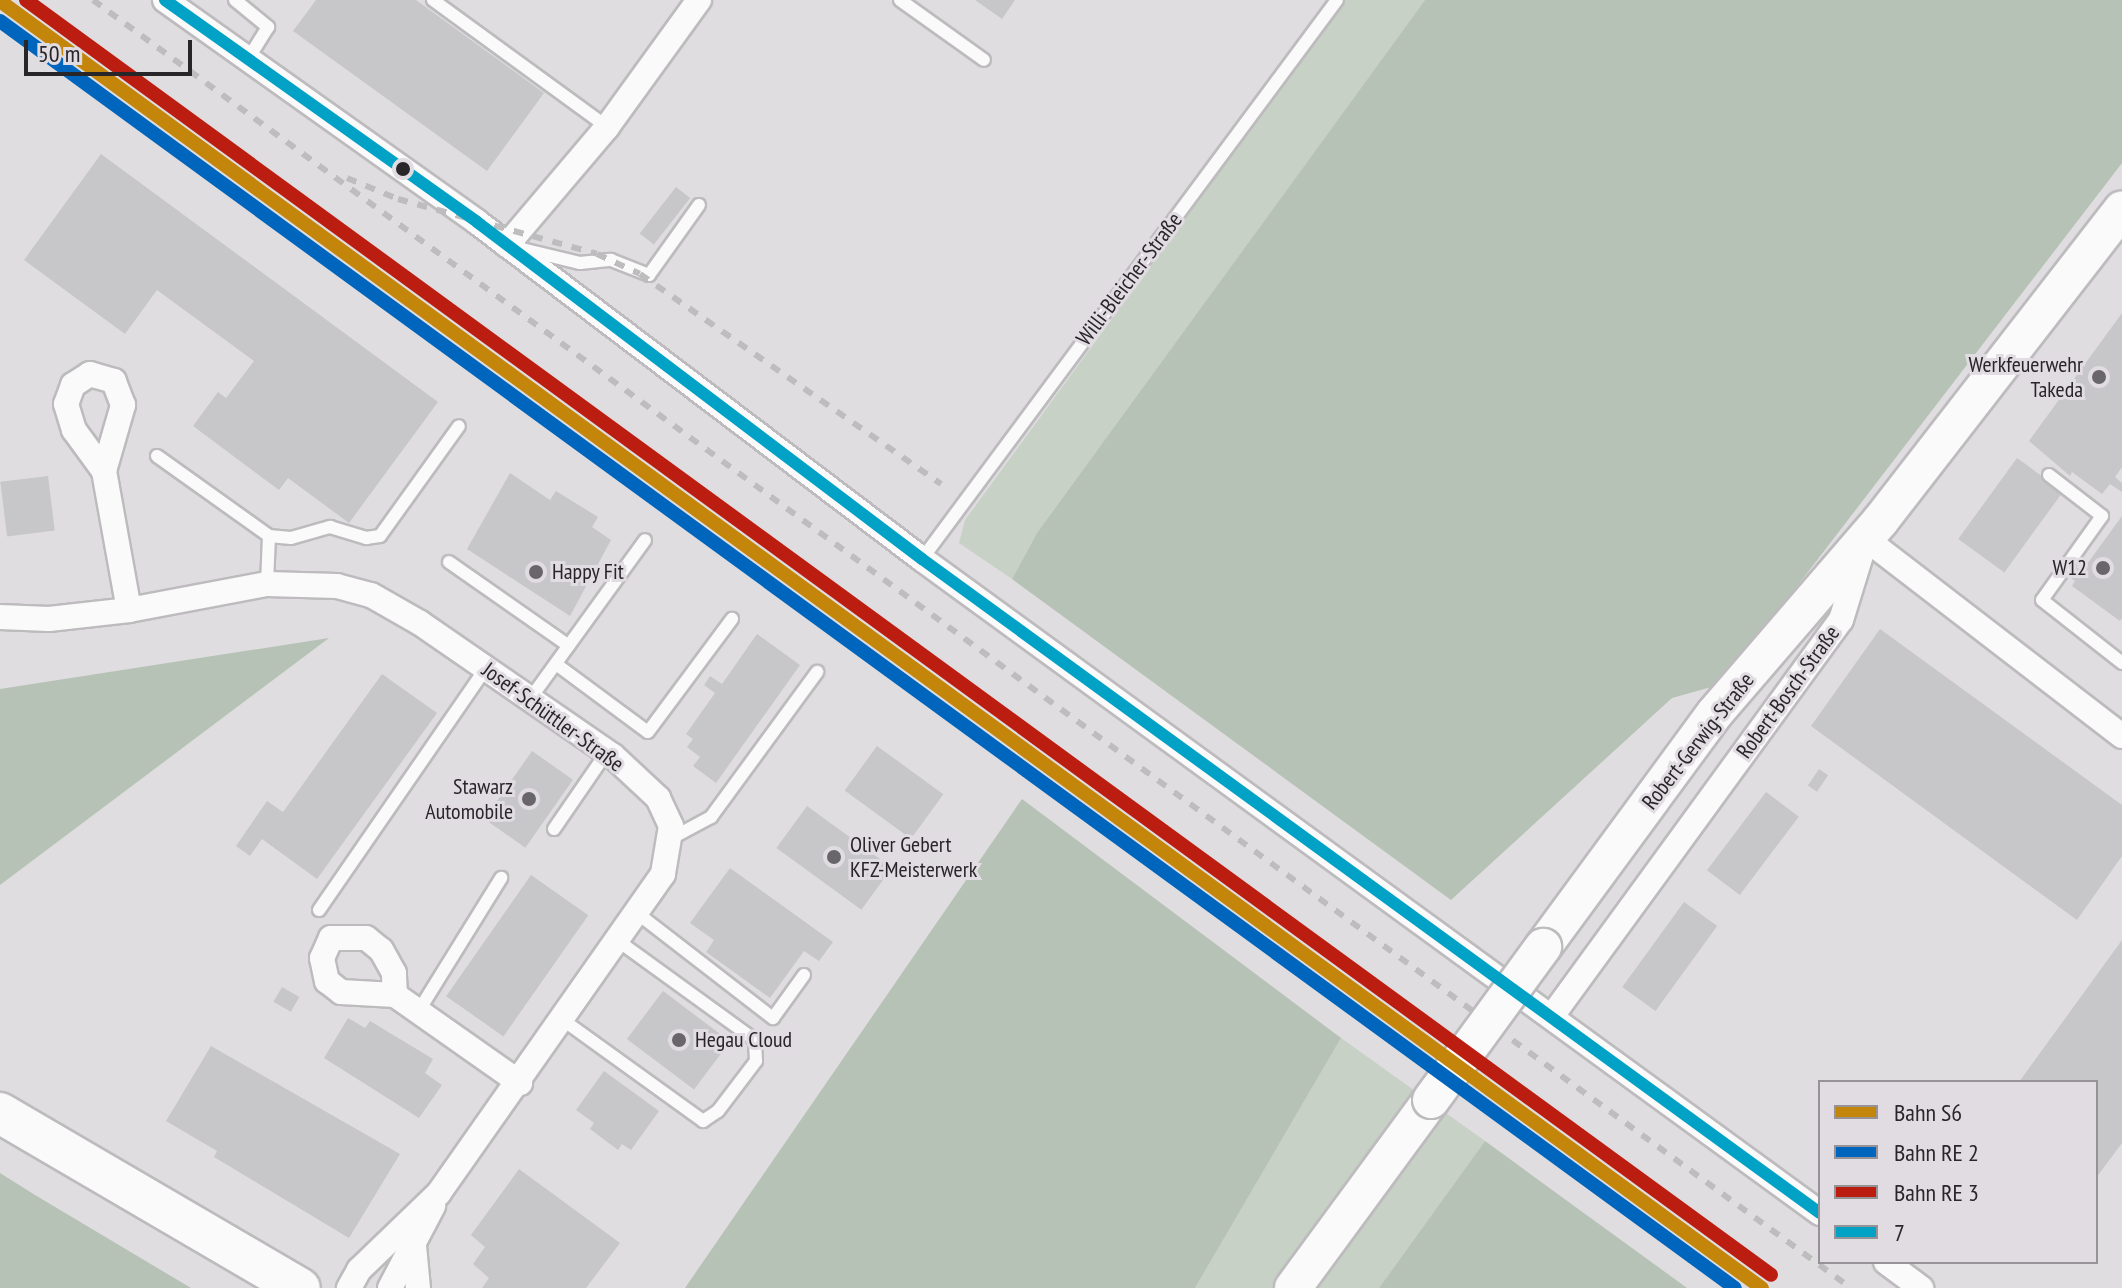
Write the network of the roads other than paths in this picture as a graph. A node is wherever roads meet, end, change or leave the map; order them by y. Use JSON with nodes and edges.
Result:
{"nodes":[{"id":1,"x":165,"y":0,"type":"edge"},
{"id":2,"x":235,"y":0,"type":"edge"},
{"id":3,"x":433,"y":0,"type":"edge"},
{"id":4,"x":699,"y":0,"type":"edge"},
{"id":5,"x":900,"y":0,"type":"edge"},
{"id":6,"x":1337,"y":0,"type":"edge"},
{"id":7,"x":248,"y":59,"type":"junction"},
{"id":8,"x":984,"y":60,"type":"dead end"},
{"id":9,"x":607,"y":127,"type":"junction"},
{"id":10,"x":699,"y":205,"type":"dead end"},
{"id":11,"x":2122,"y":209,"type":"edge"},
{"id":12,"x":507,"y":245,"type":"junction"},
{"id":13,"x":459,"y":426,"type":"dead end"},
{"id":14,"x":157,"y":456,"type":"dead end"},
{"id":15,"x":104,"y":471,"type":"dead end"},
{"id":16,"x":2049,"y":475,"type":"dead end"},
{"id":17,"x":269,"y":536,"type":"junction"},
{"id":18,"x":1866,"y":539,"type":"junction"},
{"id":19,"x":645,"y":540,"type":"dead end"},
{"id":20,"x":922,"y":559,"type":"junction"},
{"id":21,"x":449,"y":562,"type":"dead end"},
{"id":22,"x":267,"y":584,"type":"junction"},
{"id":23,"x":129,"y":610,"type":"junction"},
{"id":24,"x":0,"y":617,"type":"edge"},
{"id":25,"x":732,"y":619,"type":"dead end"},
{"id":26,"x":569,"y":646,"type":"junction"},
{"id":27,"x":2122,"y":663,"type":"edge"},
{"id":28,"x":556,"y":664,"type":"junction"},
{"id":29,"x":486,"y":668,"type":"junction"},
{"id":30,"x":817,"y":672,"type":"dead end"},
{"id":31,"x":530,"y":699,"type":"junction"},
{"id":32,"x":2122,"y":736,"type":"edge"},
{"id":33,"x":607,"y":752,"type":"junction"},
{"id":34,"x":554,"y":829,"type":"dead end"},
{"id":35,"x":670,"y":839,"type":"junction"},
{"id":36,"x":501,"y":878,"type":"dead end"},
{"id":37,"x":319,"y":910,"type":"dead end"},
{"id":38,"x":637,"y":913,"type":"junction"},
{"id":39,"x":618,"y":941,"type":"junction"},
{"id":40,"x":804,"y":975,"type":"dead end"},
{"id":41,"x":395,"y":995,"type":"dead end"},
{"id":42,"x":418,"y":1012,"type":"junction"},
{"id":43,"x":1552,"y":1016,"type":"junction"},
{"id":44,"x":563,"y":1020,"type":"junction"},
{"id":45,"x":520,"y":1083,"type":"junction"},
{"id":46,"x":0,"y":1113,"type":"edge"},
{"id":47,"x":439,"y":1193,"type":"junction"},
{"id":48,"x":1818,"y":1212,"type":"edge"},
{"id":49,"x":414,"y":1246,"type":"junction"},
{"id":50,"x":1889,"y":1264,"type":"edge"},
{"id":51,"x":300,"y":1288,"type":"edge"},
{"id":52,"x":349,"y":1288,"type":"edge"},
{"id":53,"x":390,"y":1288,"type":"edge"},
{"id":54,"x":418,"y":1288,"type":"edge"},
{"id":55,"x":1293,"y":1288,"type":"edge"},
{"id":56,"x":1921,"y":1288,"type":"edge"}],
"edges":[{"from":1,"to":7,"type":"street"},
{"from":2,"to":7,"type":"lane"},
{"from":3,"to":9,"type":"lane"},
{"from":4,"to":9,"type":"street"},
{"from":5,"to":8,"type":"lane"},
{"from":6,"to":20,"type":"lane","name":"Willi-Bleicher-Straße"},
{"from":7,"to":12,"type":"street"},
{"from":9,"to":12,"type":"street"},
{"from":10,"to":12,"type":"lane"},
{"from":11,"to":18,"type":"street","name":"Robert-Gerwig-Straße"},
{"from":12,"to":20,"type":"street"},
{"from":13,"to":17,"type":"lane"},
{"from":14,"to":17,"type":"lane"},
{"from":15,"to":23,"type":"street"},
{"from":16,"to":27,"type":"lane"},
{"from":17,"to":22,"type":"lane"},
{"from":18,"to":32,"type":"street"},
{"from":18,"to":43,"type":"street","name":"Robert-Bosch-Straße"},
{"from":18,"to":55,"type":"street","name":"Robert-Gerwig-Straße","bridge":true},
{"from":19,"to":26,"type":"lane"},
{"from":20,"to":43,"type":"street"},
{"from":21,"to":26,"type":"lane"},
{"from":22,"to":23,"type":"street","name":"Josef-Schüttler-Straße"},
{"from":22,"to":29,"type":"street","name":"Josef-Schüttler-Straße"},
{"from":23,"to":24,"type":"street","name":"Josef-Schüttler-Straße"},
{"from":25,"to":28,"type":"lane"},
{"from":26,"to":28,"type":"lane"},
{"from":28,"to":31,"type":"lane"},
{"from":29,"to":31,"type":"street","name":"Josef-Schüttler-Straße"},
{"from":29,"to":37,"type":"lane"},
{"from":30,"to":35,"type":"lane"},
{"from":31,"to":33,"type":"street","name":"Josef-Schüttler-Straße"},
{"from":33,"to":34,"type":"lane"},
{"from":33,"to":35,"type":"street","name":"Josef-Schüttler-Straße"},
{"from":35,"to":38,"type":"street","name":"Josef-Schüttler-Straße"},
{"from":36,"to":42,"type":"lane"},
{"from":38,"to":39,"type":"street","name":"Josef-Schüttler-Straße"},
{"from":38,"to":40,"type":"lane"},
{"from":39,"to":44,"type":"street","name":"Josef-Schüttler-Straße"},
{"from":39,"to":44,"type":"lane"},
{"from":41,"to":42,"type":"street"},
{"from":42,"to":45,"type":"street"},
{"from":43,"to":48,"type":"street"},
{"from":44,"to":45,"type":"street","name":"Josef-Schüttler-Straße"},
{"from":45,"to":47,"type":"street","name":"Josef-Schüttler-Straße"},
{"from":46,"to":51,"type":"main road"},
{"from":47,"to":49,"type":"street","name":"Josef-Schüttler-Straße"},
{"from":47,"to":52,"type":"street","name":"Josef-Schüttler-Straße"},
{"from":49,"to":53,"type":"street","name":"Josef-Schüttler-Straße"},
{"from":49,"to":54,"type":"street"},
{"from":50,"to":56,"type":"street"}]}
